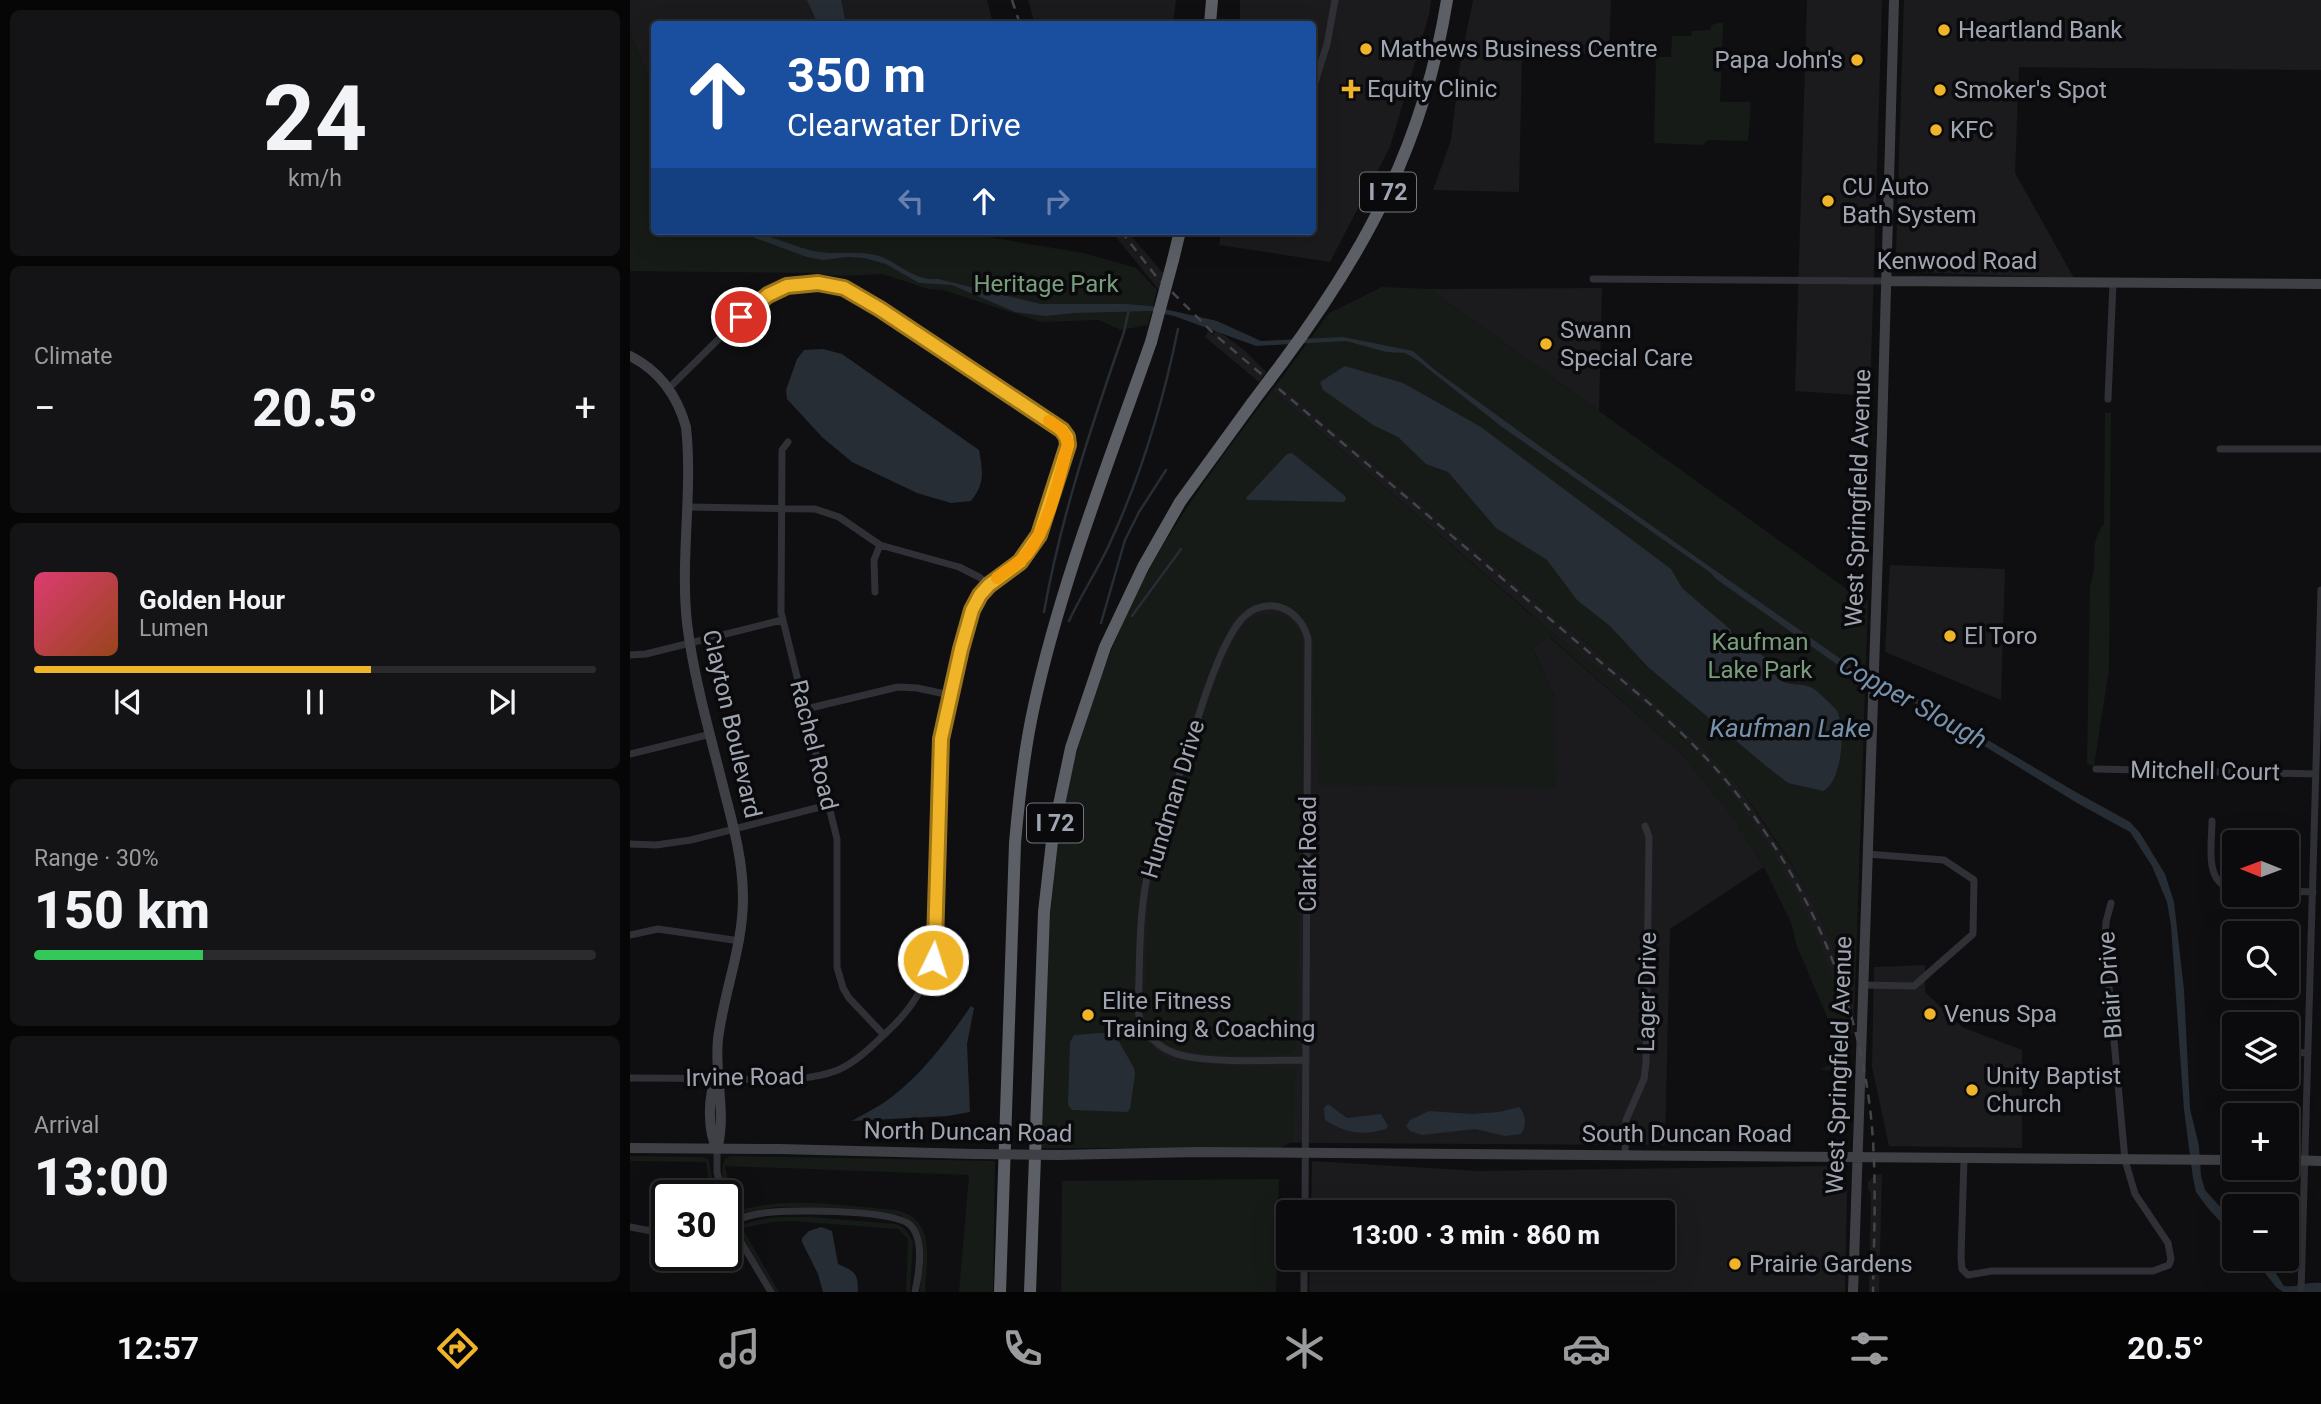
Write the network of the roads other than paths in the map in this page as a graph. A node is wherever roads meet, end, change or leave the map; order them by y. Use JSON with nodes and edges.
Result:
{"nodes":[{"id":1,"x":1212,"y":0,"type":"edge"},
{"id":2,"x":1335,"y":0,"type":"edge"},
{"id":3,"x":1447,"y":0,"type":"edge"},
{"id":4,"x":1894,"y":0,"type":"edge"},
{"id":5,"x":1210,"y":21,"type":"edge"},
{"id":6,"x":1316,"y":79,"type":"edge"},
{"id":7,"x":1179,"y":235,"type":"edge"},
{"id":8,"x":1593,"y":279,"type":"dead end"},
{"id":9,"x":1886,"y":281,"type":"junction"},
{"id":10,"x":2113,"y":283,"type":"junction"},
{"id":11,"x":2321,"y":284,"type":"edge"},
{"id":12,"x":630,"y":356,"type":"edge"},
{"id":13,"x":669,"y":388,"type":"junction"},
{"id":14,"x":2108,"y":399,"type":"dead end"},
{"id":15,"x":788,"y":442,"type":"dead end"},
{"id":16,"x":2220,"y":449,"type":"dead end"},
{"id":17,"x":2321,"y":449,"type":"edge"},
{"id":18,"x":687,"y":507,"type":"junction"},
{"id":19,"x":781,"y":507,"type":"junction"},
{"id":20,"x":880,"y":545,"type":"junction"},
{"id":21,"x":989,"y":585,"type":"junction"},
{"id":22,"x":2321,"y":590,"type":"edge"},
{"id":23,"x":875,"y":592,"type":"dead end"},
{"id":24,"x":1244,"y":615,"type":"joint"},
{"id":25,"x":782,"y":620,"type":"junction"},
{"id":26,"x":690,"y":643,"type":"junction"},
{"id":27,"x":630,"y":655,"type":"edge"},
{"id":28,"x":950,"y":695,"type":"junction"},
{"id":29,"x":806,"y":709,"type":"junction"},
{"id":30,"x":711,"y":734,"type":"junction"},
{"id":31,"x":630,"y":754,"type":"edge"},
{"id":32,"x":2096,"y":769,"type":"dead end"},
{"id":33,"x":2315,"y":774,"type":"junction"},
{"id":34,"x":828,"y":804,"type":"junction"},
{"id":35,"x":2212,"y":821,"type":"dead end"},
{"id":36,"x":1645,"y":826,"type":"dead end"},
{"id":37,"x":734,"y":829,"type":"junction"},
{"id":38,"x":630,"y":844,"type":"edge"},
{"id":39,"x":1867,"y":854,"type":"junction"},
{"id":40,"x":2222,"y":886,"type":"edge"},
{"id":41,"x":2300,"y":891,"type":"edge"},
{"id":42,"x":2312,"y":891,"type":"junction"},
{"id":43,"x":2111,"y":903,"type":"dead end"},
{"id":44,"x":630,"y":935,"type":"edge"},
{"id":45,"x":740,"y":941,"type":"junction"},
{"id":46,"x":1863,"y":985,"type":"junction"},
{"id":47,"x":884,"y":1035,"type":"junction"},
{"id":48,"x":2299,"y":1053,"type":"edge"},
{"id":49,"x":2308,"y":1053,"type":"junction"},
{"id":50,"x":1306,"y":1060,"type":"junction"},
{"id":51,"x":630,"y":1078,"type":"edge"},
{"id":52,"x":717,"y":1078,"type":"junction"},
{"id":53,"x":630,"y":1148,"type":"edge"},
{"id":54,"x":717,"y":1149,"type":"junction"},
{"id":55,"x":1306,"y":1152,"type":"junction"},
{"id":56,"x":1625,"y":1155,"type":"junction"},
{"id":57,"x":1857,"y":1156,"type":"junction"},
{"id":58,"x":1964,"y":1159,"type":"junction"},
{"id":59,"x":2125,"y":1160,"type":"junction"},
{"id":60,"x":2222,"y":1160,"type":"edge"},
{"id":61,"x":2299,"y":1161,"type":"edge"},
{"id":62,"x":2305,"y":1161,"type":"junction"},
{"id":63,"x":2321,"y":1161,"type":"edge"},
{"id":64,"x":719,"y":1180,"type":"edge"},
{"id":65,"x":1305,"y":1200,"type":"edge"},
{"id":66,"x":742,"y":1219,"type":"edge"},
{"id":67,"x":630,"y":1227,"type":"edge"},
{"id":68,"x":651,"y":1231,"type":"edge"},
{"id":69,"x":742,"y":1244,"type":"edge"},
{"id":70,"x":1304,"y":1270,"type":"edge"},
{"id":71,"x":771,"y":1292,"type":"edge"},
{"id":72,"x":915,"y":1292,"type":"edge"},
{"id":73,"x":1000,"y":1292,"type":"edge"},
{"id":74,"x":1030,"y":1292,"type":"edge"},
{"id":75,"x":1304,"y":1292,"type":"edge"},
{"id":76,"x":1853,"y":1292,"type":"edge"},
{"id":77,"x":2301,"y":1292,"type":"edge"}],
"edges":[{"from":1,"to":5,"type":"highway"},
{"from":2,"to":6,"type":"street"},
{"from":3,"to":74,"type":"highway","number":"I 72","bridge":true},
{"from":4,"to":9,"type":"main road","name":"West Springfield Avenue"},
{"from":7,"to":73,"type":"highway","bridge":true},
{"from":8,"to":9,"type":"street","name":"Kenwood Road"},
{"from":9,"to":10,"type":"main road","name":"Kenwood Road"},
{"from":9,"to":39,"type":"main road","name":"West Springfield Avenue"},
{"from":10,"to":11,"type":"main road","name":"Kenwood Road"},
{"from":10,"to":14,"type":"street"},
{"from":12,"to":13,"type":"main road","name":"Clayton Boulevard"},
{"from":13,"to":18,"type":"main road","name":"Clayton Boulevard"},
{"from":13,"to":21,"type":"street"},
{"from":15,"to":19,"type":"street","name":"Rachel Road"},
{"from":16,"to":17,"type":"street"},
{"from":18,"to":19,"type":"street"},
{"from":18,"to":26,"type":"main road","name":"Clayton Boulevard"},
{"from":19,"to":20,"type":"street"},
{"from":19,"to":25,"type":"street","name":"Rachel Road"},
{"from":20,"to":21,"type":"street"},
{"from":20,"to":23,"type":"street"},
{"from":21,"to":28,"type":"street","name":"Irvine Road"},
{"from":22,"to":33,"type":"street"},
{"from":24,"to":50,"type":"street","name":"Clark Road"},
{"from":24,"to":50,"type":"street","name":"Hundman Drive"},
{"from":25,"to":26,"type":"street"},
{"from":25,"to":29,"type":"street","name":"Rachel Road"},
{"from":26,"to":27,"type":"street"},
{"from":26,"to":30,"type":"main road","name":"Clayton Boulevard"},
{"from":28,"to":29,"type":"street"},
{"from":28,"to":47,"type":"street","name":"Irvine Road"},
{"from":29,"to":34,"type":"street","name":"Rachel Road"},
{"from":30,"to":31,"type":"street"},
{"from":30,"to":37,"type":"main road","name":"Clayton Boulevard"},
{"from":32,"to":33,"type":"street","name":"Mitchell Court"},
{"from":33,"to":42,"type":"street"},
{"from":34,"to":37,"type":"street"},
{"from":34,"to":47,"type":"street","name":"Rachel Road"},
{"from":35,"to":40,"type":"street"},
{"from":36,"to":56,"type":"street","name":"Lager Drive"},
{"from":37,"to":38,"type":"street"},
{"from":37,"to":45,"type":"main road","name":"Clayton Boulevard"},
{"from":39,"to":46,"type":"main road","name":"West Springfield Avenue"},
{"from":39,"to":46,"type":"street"},
{"from":41,"to":42,"type":"street"},
{"from":42,"to":49,"type":"street"},
{"from":43,"to":59,"type":"street","name":"Blair Drive"},
{"from":44,"to":45,"type":"street"},
{"from":45,"to":52,"type":"main road","name":"Clayton Boulevard"},
{"from":46,"to":57,"type":"main road","name":"West Springfield Avenue"},
{"from":47,"to":52,"type":"street","name":"Irvine Road"},
{"from":48,"to":49,"type":"street"},
{"from":49,"to":62,"type":"street"},
{"from":50,"to":55,"type":"street","name":"Clark Road"},
{"from":51,"to":52,"type":"street","name":"Irvine Road"},
{"from":52,"to":54,"type":"main road","name":"Clayton Boulevard"},
{"from":53,"to":54,"type":"main road","name":"North Duncan Road"},
{"from":54,"to":55,"type":"main road","name":"North Duncan Road","bridge":true},
{"from":54,"to":64,"type":"street"},
{"from":55,"to":56,"type":"main road","name":"South Duncan Road"},
{"from":55,"to":65,"type":"street","name":"Clark Road"},
{"from":56,"to":57,"type":"main road","name":"South Duncan Road"},
{"from":57,"to":58,"type":"main road","name":"South Duncan Road"},
{"from":57,"to":76,"type":"main road","name":"West Springfield Avenue"},
{"from":58,"to":59,"type":"main road","name":"South Duncan Road"},
{"from":58,"to":59,"type":"street","name":"Blair Drive"},
{"from":59,"to":60,"type":"main road","name":"South Duncan Road"},
{"from":61,"to":62,"type":"main road"},
{"from":62,"to":63,"type":"main road"},
{"from":62,"to":77,"type":"street"},
{"from":66,"to":72,"type":"street"},
{"from":67,"to":68,"type":"street"},
{"from":69,"to":71,"type":"street"},
{"from":70,"to":75,"type":"street"}]}
